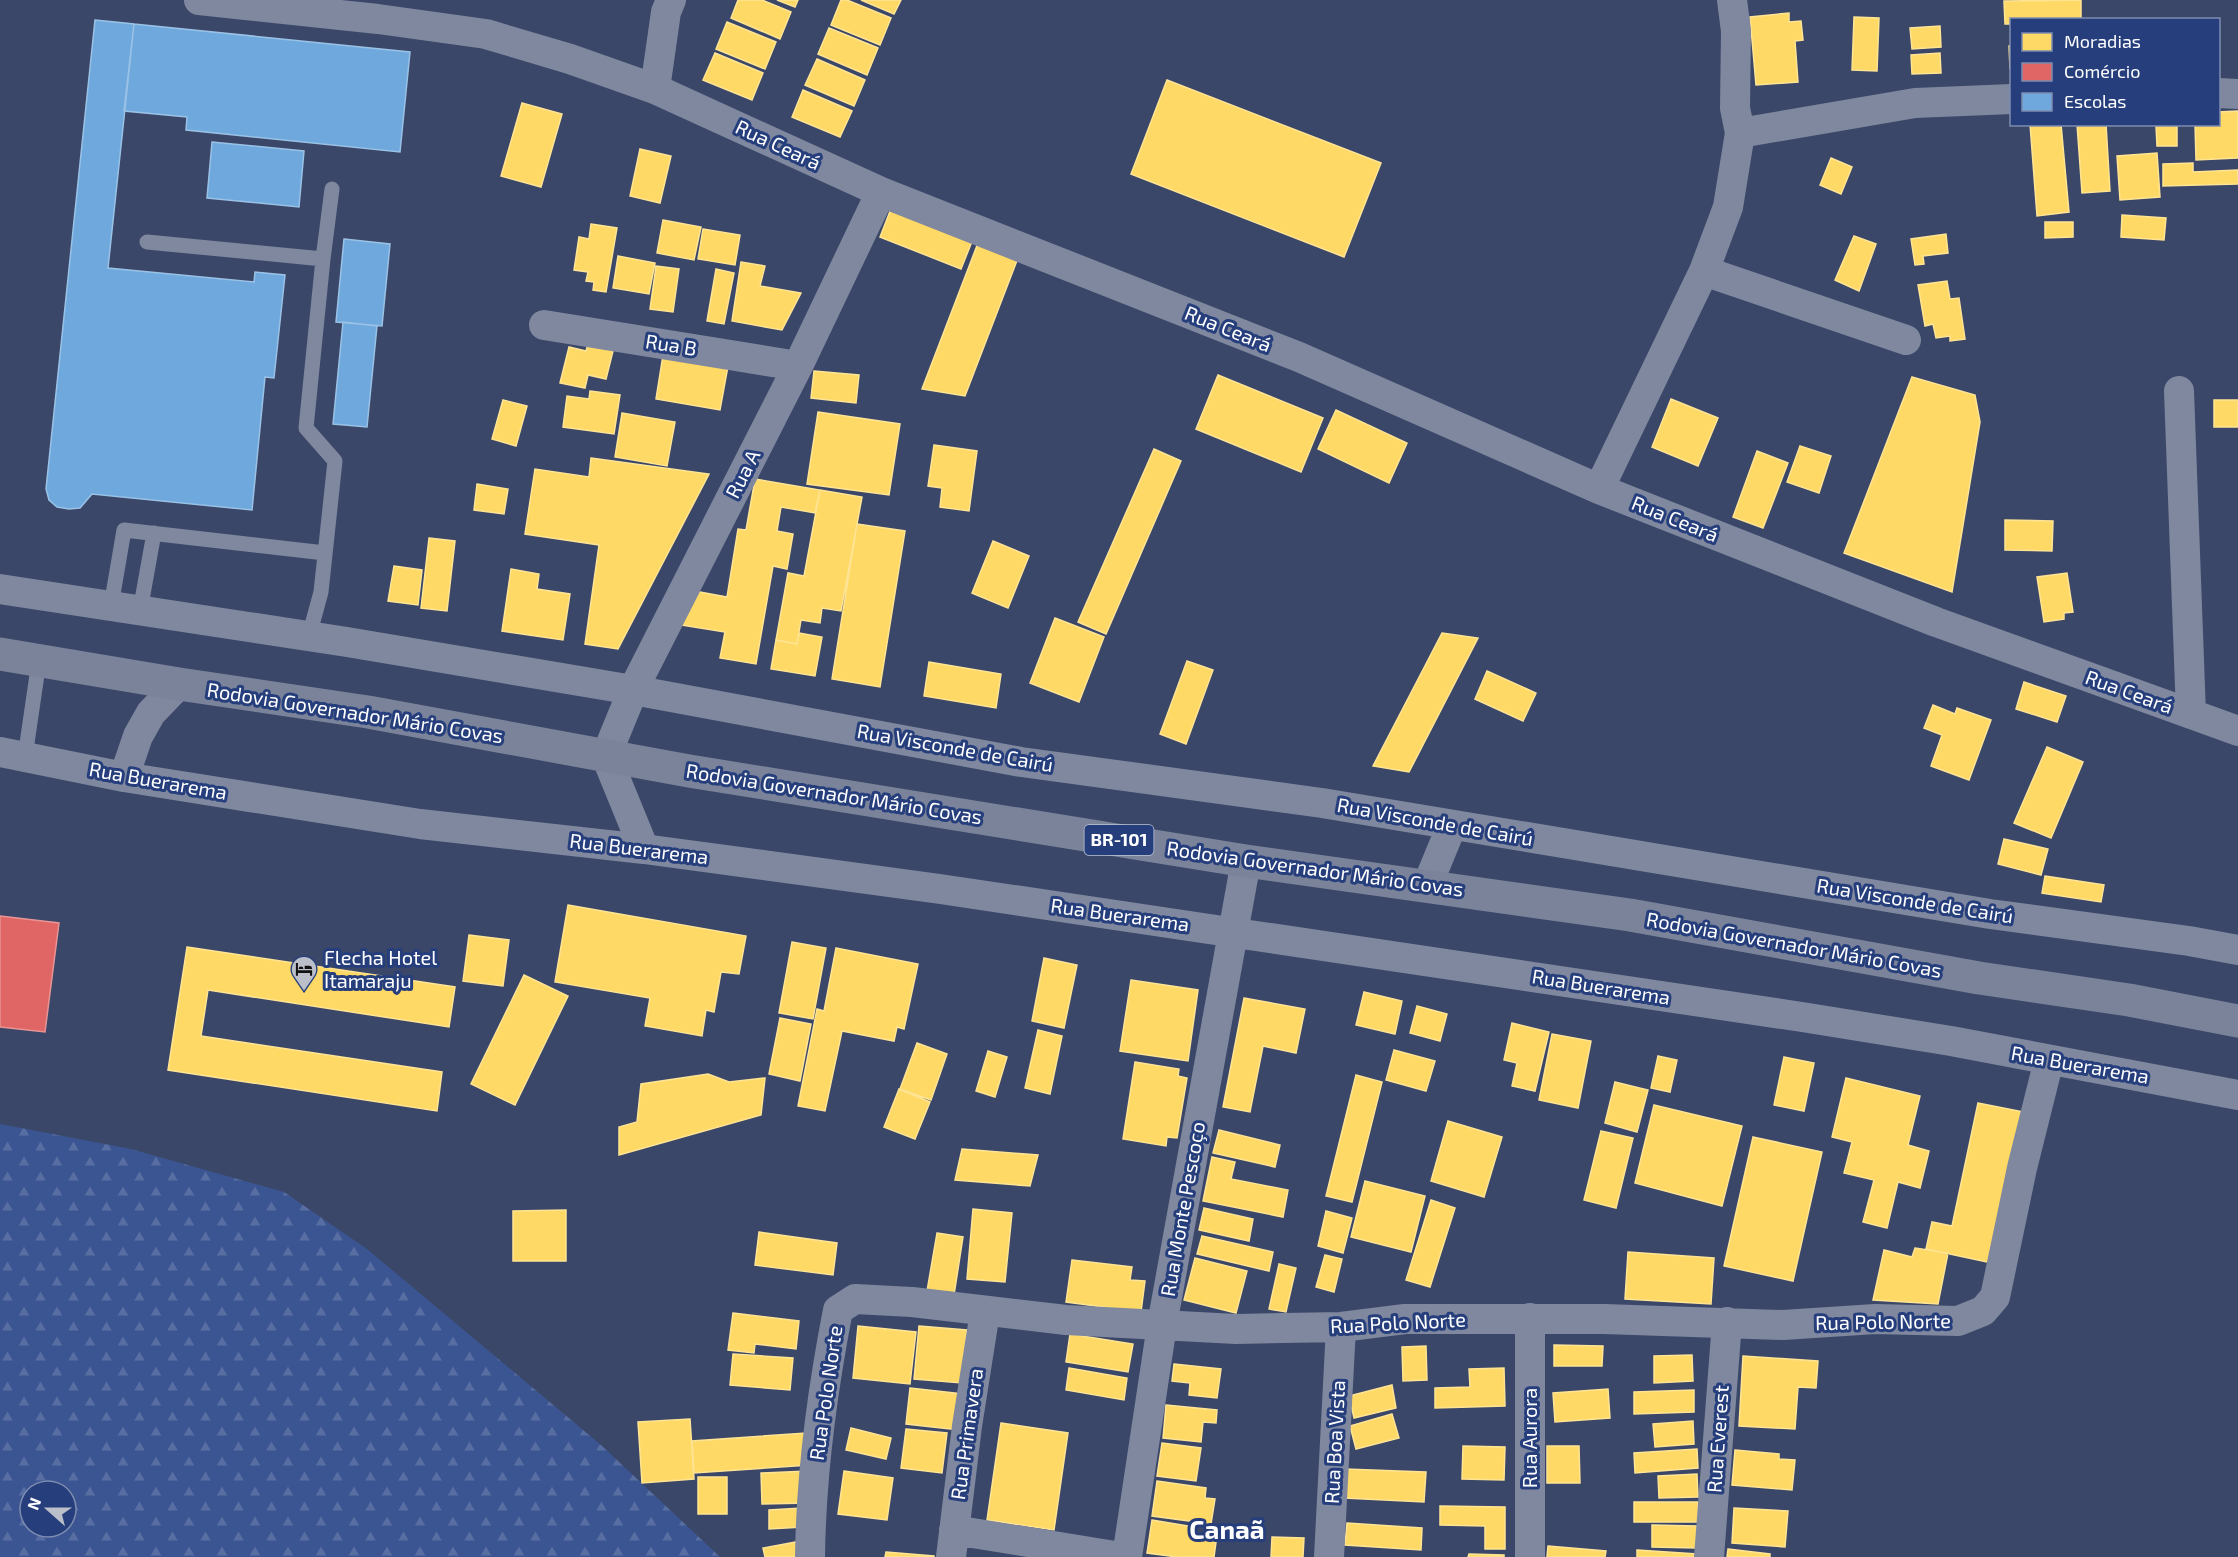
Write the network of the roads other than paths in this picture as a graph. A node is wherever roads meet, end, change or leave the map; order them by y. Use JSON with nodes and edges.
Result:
{"nodes":[{"id":1,"x":199,"y":0,"type":"edge"},
{"id":2,"x":672,"y":0,"type":"edge"},
{"id":3,"x":1732,"y":0,"type":"edge"},
{"id":4,"x":655,"y":89,"type":"junction"},
{"id":5,"x":2220,"y":93,"type":"edge"},
{"id":6,"x":2238,"y":94,"type":"edge"},
{"id":7,"x":2010,"y":99,"type":"edge"},
{"id":8,"x":1740,"y":133,"type":"junction"},
{"id":9,"x":332,"y":189,"type":"dead end"},
{"id":10,"x":881,"y":192,"type":"junction"},
{"id":11,"x":147,"y":242,"type":"dead end"},
{"id":12,"x":322,"y":258,"type":"junction"},
{"id":13,"x":1704,"y":271,"type":"junction"},
{"id":14,"x":544,"y":325,"type":"dead end"},
{"id":15,"x":1906,"y":340,"type":"dead end"},
{"id":16,"x":798,"y":366,"type":"junction"},
{"id":17,"x":2179,"y":391,"type":"dead end"},
{"id":18,"x":1599,"y":489,"type":"junction"},
{"id":19,"x":154,"y":533,"type":"junction"},
{"id":20,"x":325,"y":553,"type":"junction"},
{"id":21,"x":0,"y":589,"type":"edge"},
{"id":22,"x":126,"y":608,"type":"junction"},
{"id":23,"x":309,"y":636,"type":"junction"},
{"id":24,"x":0,"y":654,"type":"edge"},
{"id":25,"x":39,"y":661,"type":"junction"},
{"id":26,"x":178,"y":684,"type":"junction"},
{"id":27,"x":633,"y":690,"type":"junction"},
{"id":28,"x":2191,"y":714,"type":"junction"},
{"id":29,"x":2238,"y":731,"type":"edge"},
{"id":30,"x":13,"y":754,"type":"edge"},
{"id":31,"x":606,"y":756,"type":"junction"},
{"id":32,"x":124,"y":777,"type":"junction"},
{"id":33,"x":1452,"y":825,"type":"junction"},
{"id":34,"x":644,"y":849,"type":"junction"},
{"id":35,"x":1246,"y":861,"type":"junction"},
{"id":36,"x":1427,"y":886,"type":"junction"},
{"id":37,"x":1233,"y":932,"type":"junction"},
{"id":38,"x":2238,"y":950,"type":"edge"},
{"id":39,"x":2238,"y":1021,"type":"edge"},
{"id":40,"x":2049,"y":1060,"type":"junction"},
{"id":41,"x":2238,"y":1095,"type":"edge"},
{"id":42,"x":985,"y":1312,"type":"junction"},
{"id":43,"x":1530,"y":1318,"type":"junction"},
{"id":44,"x":1726,"y":1322,"type":"junction"},
{"id":45,"x":1162,"y":1325,"type":"junction"},
{"id":46,"x":1341,"y":1327,"type":"junction"},
{"id":47,"x":952,"y":1544,"type":"edge"},
{"id":48,"x":810,"y":1557,"type":"edge"},
{"id":49,"x":1121,"y":1557,"type":"edge"},
{"id":50,"x":1127,"y":1557,"type":"edge"},
{"id":51,"x":1329,"y":1557,"type":"edge"},
{"id":52,"x":1530,"y":1557,"type":"edge"},
{"id":53,"x":1709,"y":1557,"type":"edge"}],
"edges":[{"from":1,"to":4,"type":"street","name":"Rua Ceará"},
{"from":2,"to":4,"type":"street"},
{"from":3,"to":8,"type":"street"},
{"from":4,"to":10,"type":"street","name":"Rua Ceará"},
{"from":5,"to":6,"type":"street"},
{"from":7,"to":8,"type":"street"},
{"from":8,"to":13,"type":"street"},
{"from":9,"to":12,"type":"lane"},
{"from":10,"to":16,"type":"street","name":"Rua A"},
{"from":10,"to":18,"type":"street","name":"Rua Ceará"},
{"from":11,"to":12,"type":"lane"},
{"from":12,"to":20,"type":"lane"},
{"from":13,"to":15,"type":"street"},
{"from":13,"to":18,"type":"street"},
{"from":14,"to":16,"type":"street","name":"Rua B"},
{"from":16,"to":27,"type":"street","name":"Rua A"},
{"from":17,"to":28,"type":"street"},
{"from":18,"to":28,"type":"street","name":"Rua Ceará"},
{"from":19,"to":20,"type":"lane"},
{"from":19,"to":22,"type":"lane"},
{"from":19,"to":22,"type":"lane"},
{"from":20,"to":23,"type":"lane"},
{"from":21,"to":22,"type":"street","name":"Rua Visconde de Cairú"},
{"from":22,"to":23,"type":"street","name":"Rua Visconde de Cairú"},
{"from":23,"to":27,"type":"street","name":"Rua Visconde de Cairú"},
{"from":24,"to":25,"type":"highway","name":"Rodovia Governador Mário Covas","number":"BR-101"},
{"from":25,"to":26,"type":"highway","name":"Rodovia Governador Mário Covas","number":"BR-101"},
{"from":25,"to":30,"type":"lane"},
{"from":26,"to":31,"type":"highway","name":"Rodovia Governador Mário Covas","number":"BR-101"},
{"from":26,"to":32,"type":"street"},
{"from":27,"to":31,"type":"street","name":"Rua A"},
{"from":27,"to":33,"type":"street","name":"Rua Visconde de Cairú"},
{"from":28,"to":29,"type":"street","name":"Rua Ceará"},
{"from":30,"to":32,"type":"street","name":"Rua Buerarema"},
{"from":31,"to":34,"type":"street"},
{"from":31,"to":35,"type":"highway","name":"Rodovia Governador Mário Covas","number":"BR-101"},
{"from":32,"to":34,"type":"street","name":"Rua Buerarema"},
{"from":33,"to":36,"type":"street"},
{"from":33,"to":38,"type":"street","name":"Rua Visconde de Cairú"},
{"from":34,"to":37,"type":"street","name":"Rua Buerarema"},
{"from":35,"to":36,"type":"highway","name":"Rodovia Governador Mário Covas","number":"BR-101"},
{"from":35,"to":37,"type":"street","name":"Rua Monte Pescoço"},
{"from":36,"to":39,"type":"highway","name":"Rodovia Governador Mário Covas","number":"BR-101"},
{"from":37,"to":40,"type":"street","name":"Rua Buerarema"},
{"from":37,"to":45,"type":"street","name":"Rua Monte Pescoço"},
{"from":40,"to":41,"type":"street","name":"Rua Buerarema"},
{"from":40,"to":44,"type":"street","name":"Rua Polo Norte"},
{"from":42,"to":45,"type":"street","name":"Rua Polo Norte"},
{"from":42,"to":47,"type":"street","name":"Rua Primavera"},
{"from":42,"to":48,"type":"street","name":"Rua Polo Norte"},
{"from":43,"to":44,"type":"street","name":"Rua Polo Norte"},
{"from":43,"to":46,"type":"street","name":"Rua Polo Norte"},
{"from":43,"to":52,"type":"street","name":"Rua Aurora"},
{"from":44,"to":53,"type":"street","name":"Rua Everest"},
{"from":45,"to":46,"type":"street","name":"Rua Polo Norte"},
{"from":45,"to":50,"type":"street","name":"Rua Monte Pescoço"},
{"from":46,"to":51,"type":"street","name":"Rua Boa Vista"},
{"from":47,"to":49,"type":"street"}]}
